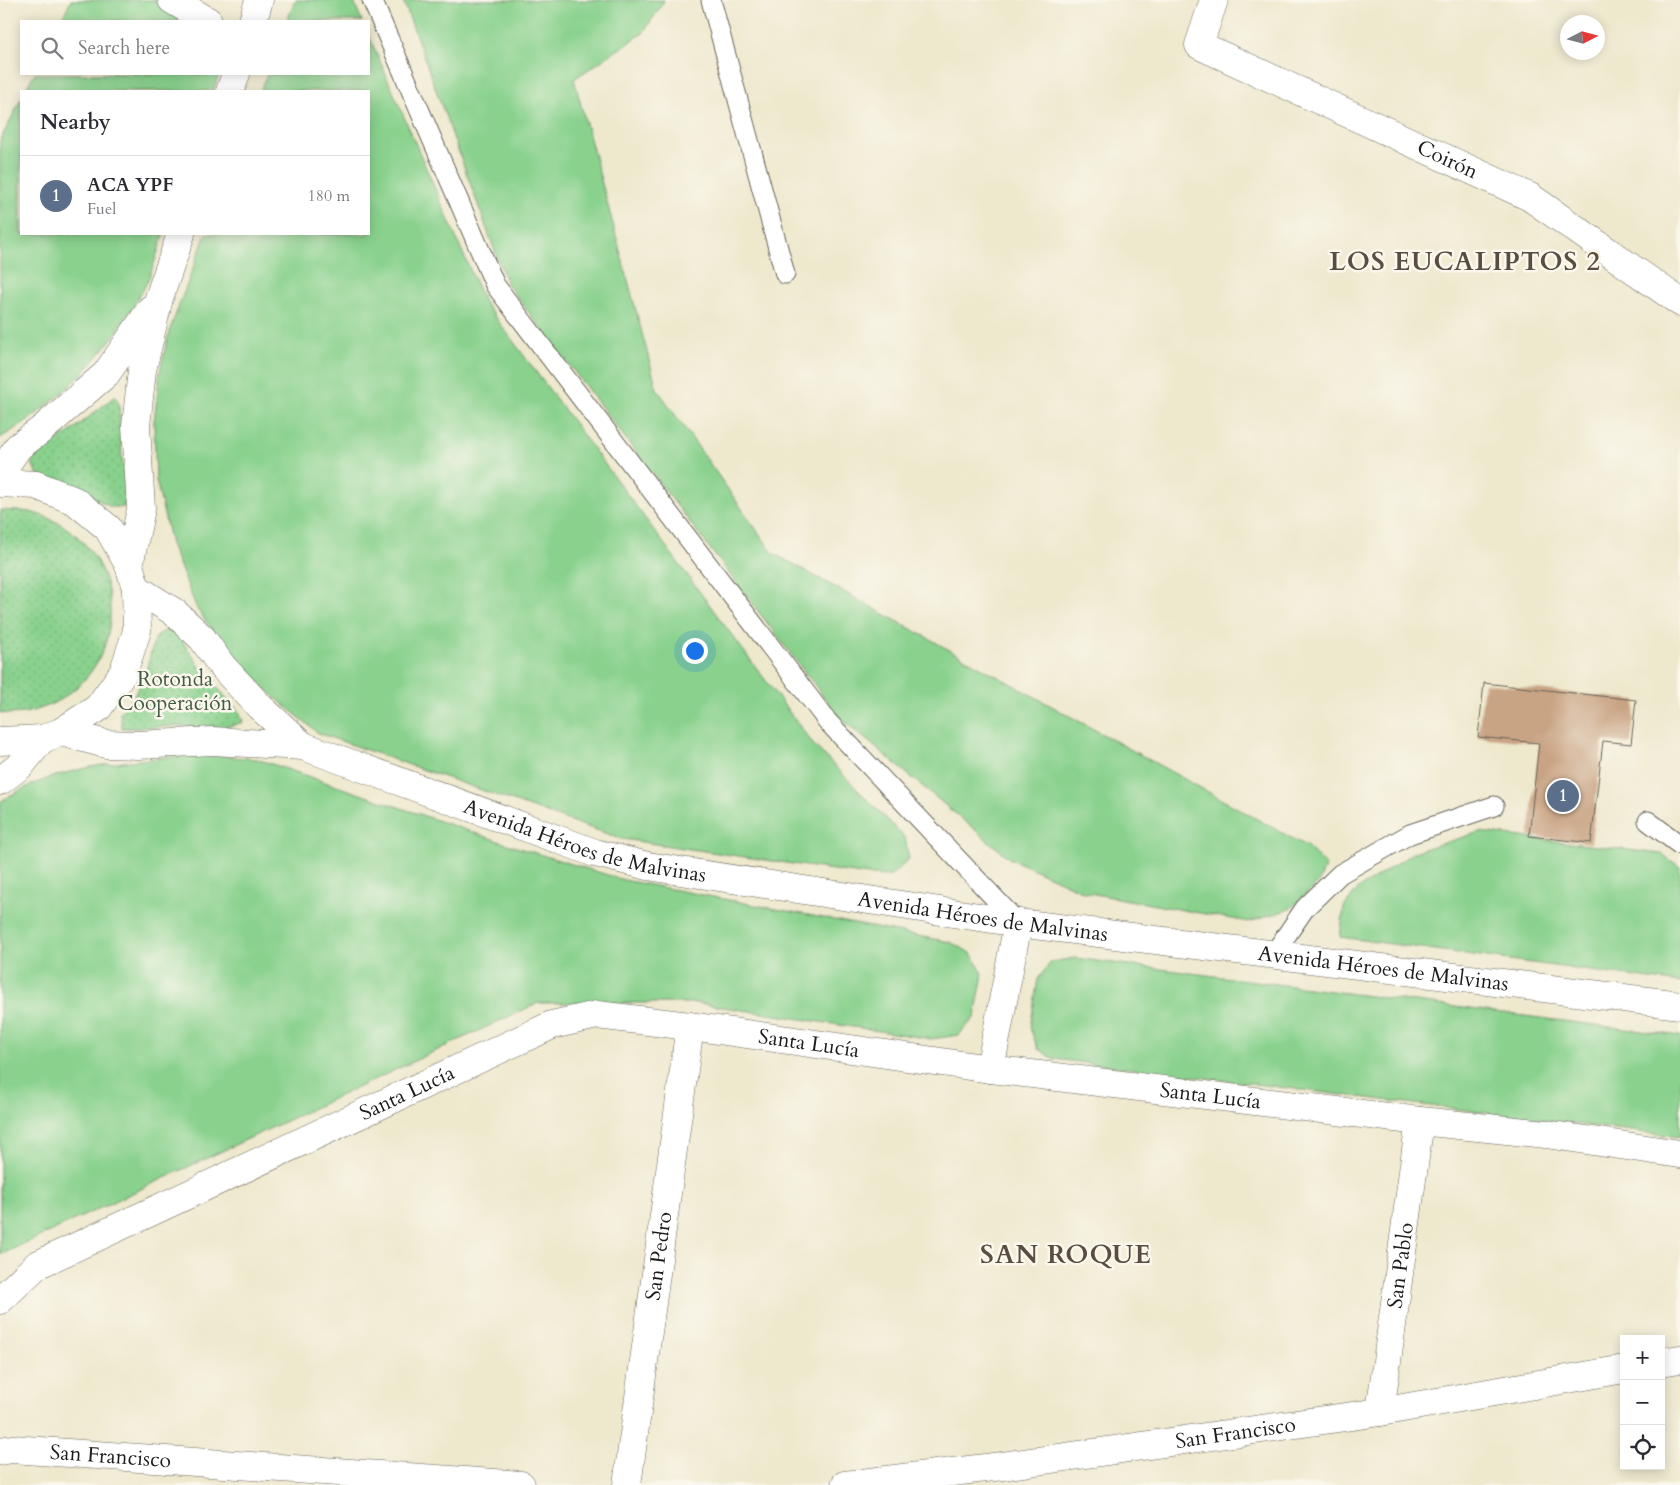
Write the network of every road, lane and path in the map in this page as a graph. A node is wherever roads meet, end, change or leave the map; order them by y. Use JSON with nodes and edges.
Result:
{"nodes":[{"id":1,"x":172,"y":0,"type":"edge"},
{"id":2,"x":259,"y":0,"type":"edge"},
{"id":3,"x":372,"y":0,"type":"edge"},
{"id":4,"x":710,"y":0,"type":"edge"},
{"id":5,"x":1214,"y":0,"type":"edge"},
{"id":6,"x":206,"y":20,"type":"edge"},
{"id":7,"x":253,"y":20,"type":"edge"},
{"id":8,"x":236,"y":75,"type":"edge"},
{"id":9,"x":230,"y":90,"type":"edge"},
{"id":10,"x":181,"y":235,"type":"edge"},
{"id":11,"x":785,"y":274,"type":"dead end"},
{"id":12,"x":159,"y":298,"type":"junction"},
{"id":13,"x":1680,"y":302,"type":"edge"},
{"id":14,"x":0,"y":474,"type":"edge"},
{"id":15,"x":0,"y":483,"type":"edge"},
{"id":16,"x":132,"y":576,"type":"junction"},
{"id":17,"x":52,"y":735,"type":"junction"},
{"id":18,"x":0,"y":741,"type":"edge"},
{"id":19,"x":303,"y":746,"type":"junction"},
{"id":20,"x":0,"y":781,"type":"edge"},
{"id":21,"x":1494,"y":806,"type":"dead end"},
{"id":22,"x":1648,"y":821,"type":"dead end"},
{"id":23,"x":1680,"y":845,"type":"edge"},
{"id":24,"x":1018,"y":923,"type":"junction"},
{"id":25,"x":1274,"y":955,"type":"junction"},
{"id":26,"x":1680,"y":1005,"type":"edge"},
{"id":27,"x":690,"y":1026,"type":"junction"},
{"id":28,"x":990,"y":1069,"type":"junction"},
{"id":29,"x":1420,"y":1121,"type":"junction"},
{"id":30,"x":1680,"y":1154,"type":"edge"},
{"id":31,"x":0,"y":1300,"type":"edge"},
{"id":32,"x":1680,"y":1359,"type":"edge"},
{"id":33,"x":1665,"y":1361,"type":"edge"},
{"id":34,"x":1620,"y":1370,"type":"edge"},
{"id":35,"x":1380,"y":1412,"type":"junction"},
{"id":36,"x":0,"y":1452,"type":"edge"},
{"id":37,"x":521,"y":1485,"type":"edge"},
{"id":38,"x":627,"y":1485,"type":"edge"},
{"id":39,"x":845,"y":1485,"type":"edge"}],
"edges":[{"from":1,"to":6,"type":"street"},
{"from":2,"to":7,"type":"street"},
{"from":3,"to":24,"type":"lane"},
{"from":4,"to":11,"type":"lane"},
{"from":5,"to":13,"type":"street","name":"Coirón"},
{"from":8,"to":9,"type":"street"},
{"from":10,"to":12,"type":"street"},
{"from":12,"to":14,"type":"street"},
{"from":12,"to":16,"type":"street"},
{"from":15,"to":16,"type":"street"},
{"from":16,"to":17,"type":"street"},
{"from":16,"to":19,"type":"street","name":"Avenida Héroes de Malvinas"},
{"from":17,"to":18,"type":"street"},
{"from":17,"to":19,"type":"street","name":"Avenida Héroes de Malvinas"},
{"from":17,"to":20,"type":"street"},
{"from":19,"to":24,"type":"street","name":"Avenida Héroes de Malvinas"},
{"from":21,"to":25,"type":"lane"},
{"from":22,"to":23,"type":"lane"},
{"from":24,"to":25,"type":"street","name":"Avenida Héroes de Malvinas"},
{"from":24,"to":28,"type":"street"},
{"from":25,"to":26,"type":"street","name":"Avenida Héroes de Malvinas"},
{"from":27,"to":28,"type":"street","name":"Santa Lucía"},
{"from":27,"to":31,"type":"street","name":"Santa Lucía"},
{"from":27,"to":38,"type":"street","name":"San Pedro"},
{"from":28,"to":29,"type":"street","name":"Santa Lucía"},
{"from":29,"to":30,"type":"street","name":"Santa Lucía"},
{"from":29,"to":35,"type":"street","name":"San Pablo"},
{"from":32,"to":33,"type":"street"},
{"from":34,"to":35,"type":"street","name":"San Francisco"},
{"from":35,"to":39,"type":"street","name":"San Francisco"},
{"from":36,"to":37,"type":"street","name":"San Francisco"}]}
